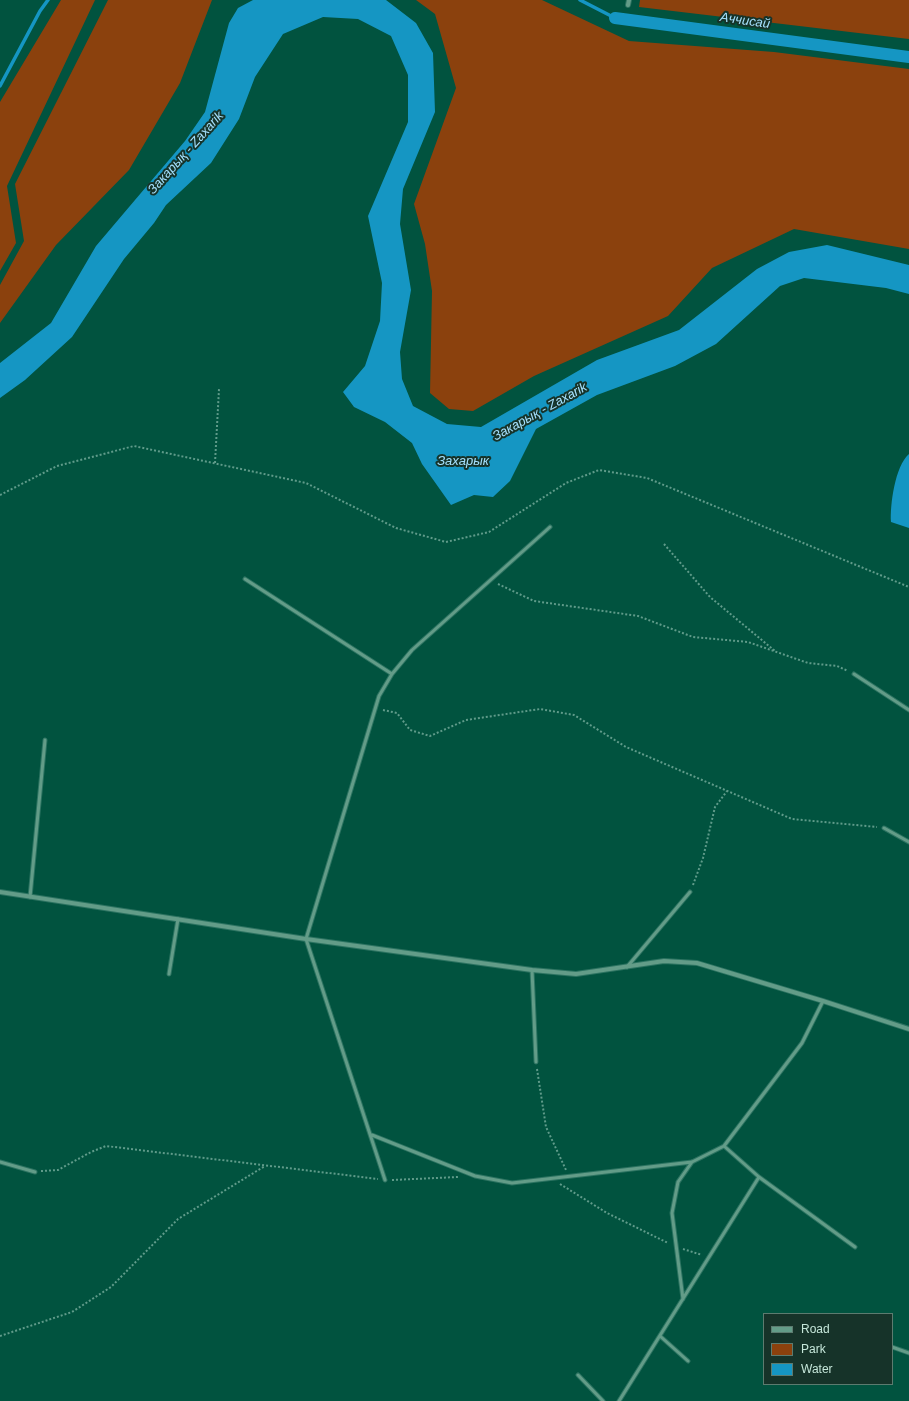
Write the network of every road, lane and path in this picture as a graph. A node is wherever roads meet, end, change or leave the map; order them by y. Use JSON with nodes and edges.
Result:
{"nodes":[{"id":1,"x":219,"y":389,"type":"dead end"},
{"id":2,"x":215,"y":463,"type":"junction"},
{"id":3,"x":0,"y":495,"type":"edge"},
{"id":4,"x":550,"y":527,"type":"dead end"},
{"id":5,"x":664,"y":544,"type":"dead end"},
{"id":6,"x":245,"y":579,"type":"dead end"},
{"id":7,"x":490,"y":580,"type":"junction"},
{"id":8,"x":909,"y":587,"type":"edge"},
{"id":9,"x":776,"y":652,"type":"junction"},
{"id":10,"x":392,"y":674,"type":"junction"},
{"id":11,"x":854,"y":674,"type":"joint"},
{"id":12,"x":375,"y":708,"type":"junction"},
{"id":13,"x":909,"y":710,"type":"edge"},
{"id":14,"x":45,"y":740,"type":"dead end"},
{"id":15,"x":727,"y":791,"type":"junction"},
{"id":16,"x":884,"y":828,"type":"joint"},
{"id":17,"x":909,"y":842,"type":"edge"},
{"id":18,"x":0,"y":892,"type":"edge"},
{"id":19,"x":690,"y":892,"type":"joint"},
{"id":20,"x":30,"y":897,"type":"junction"},
{"id":21,"x":178,"y":919,"type":"junction"},
{"id":22,"x":306,"y":939,"type":"junction"},
{"id":23,"x":627,"y":967,"type":"junction"},
{"id":24,"x":532,"y":970,"type":"junction"},
{"id":25,"x":169,"y":974,"type":"dead end"},
{"id":26,"x":823,"y":1001,"type":"junction"},
{"id":27,"x":909,"y":1029,"type":"edge"},
{"id":28,"x":536,"y":1062,"type":"joint"},
{"id":29,"x":372,"y":1135,"type":"junction"},
{"id":30,"x":724,"y":1146,"type":"junction"},
{"id":31,"x":0,"y":1162,"type":"edge"},
{"id":32,"x":692,"y":1162,"type":"junction"},
{"id":33,"x":266,"y":1165,"type":"junction"},
{"id":34,"x":34,"y":1172,"type":"joint"},
{"id":35,"x":570,"y":1176,"type":"junction"},
{"id":36,"x":759,"y":1176,"type":"junction"},
{"id":37,"x":460,"y":1177,"type":"dead end"},
{"id":38,"x":550,"y":1178,"type":"junction"},
{"id":39,"x":386,"y":1180,"type":"junction"},
{"id":40,"x":677,"y":1247,"type":"junction"},
{"id":41,"x":855,"y":1247,"type":"dead end"},
{"id":42,"x":709,"y":1257,"type":"junction"},
{"id":43,"x":683,"y":1298,"type":"junction"},
{"id":44,"x":0,"y":1336,"type":"edge"},
{"id":45,"x":660,"y":1336,"type":"junction"},
{"id":46,"x":893,"y":1347,"type":"edge"},
{"id":47,"x":909,"y":1353,"type":"edge"},
{"id":48,"x":688,"y":1361,"type":"dead end"},
{"id":49,"x":578,"y":1375,"type":"dead end"},
{"id":50,"x":603,"y":1401,"type":"edge"},
{"id":51,"x":619,"y":1401,"type":"edge"}],
"edges":[{"from":1,"to":2,"type":"path"},
{"from":2,"to":3,"type":"path"},
{"from":2,"to":8,"type":"path"},
{"from":4,"to":7,"type":"lane"},
{"from":5,"to":9,"type":"path"},
{"from":6,"to":10,"type":"lane"},
{"from":7,"to":9,"type":"path"},
{"from":7,"to":10,"type":"lane"},
{"from":9,"to":11,"type":"path"},
{"from":10,"to":12,"type":"lane"},
{"from":11,"to":13,"type":"lane"},
{"from":12,"to":15,"type":"path"},
{"from":12,"to":22,"type":"lane"},
{"from":14,"to":20,"type":"lane"},
{"from":15,"to":16,"type":"path"},
{"from":15,"to":19,"type":"path"},
{"from":16,"to":17,"type":"lane"},
{"from":18,"to":20,"type":"street"},
{"from":19,"to":23,"type":"lane"},
{"from":20,"to":21,"type":"street"},
{"from":21,"to":22,"type":"street"},
{"from":21,"to":25,"type":"lane"},
{"from":22,"to":24,"type":"street"},
{"from":22,"to":29,"type":"lane"},
{"from":23,"to":24,"type":"street"},
{"from":23,"to":26,"type":"street"},
{"from":24,"to":28,"type":"lane"},
{"from":26,"to":27,"type":"street"},
{"from":26,"to":30,"type":"lane"},
{"from":28,"to":35,"type":"path"},
{"from":29,"to":38,"type":"lane"},
{"from":29,"to":39,"type":"lane"},
{"from":30,"to":32,"type":"lane"},
{"from":30,"to":36,"type":"lane"},
{"from":31,"to":34,"type":"lane"},
{"from":32,"to":35,"type":"lane"},
{"from":32,"to":40,"type":"lane"},
{"from":33,"to":34,"type":"path"},
{"from":33,"to":39,"type":"path"},
{"from":33,"to":44,"type":"path"},
{"from":35,"to":38,"type":"lane"},
{"from":36,"to":41,"type":"lane"},
{"from":36,"to":42,"type":"lane"},
{"from":37,"to":39,"type":"path"},
{"from":38,"to":40,"type":"path"},
{"from":40,"to":42,"type":"path"},
{"from":40,"to":43,"type":"lane"},
{"from":42,"to":43,"type":"lane"},
{"from":43,"to":45,"type":"lane"},
{"from":45,"to":48,"type":"lane"},
{"from":45,"to":51,"type":"lane"},
{"from":46,"to":47,"type":"lane"},
{"from":49,"to":50,"type":"lane"}]}
